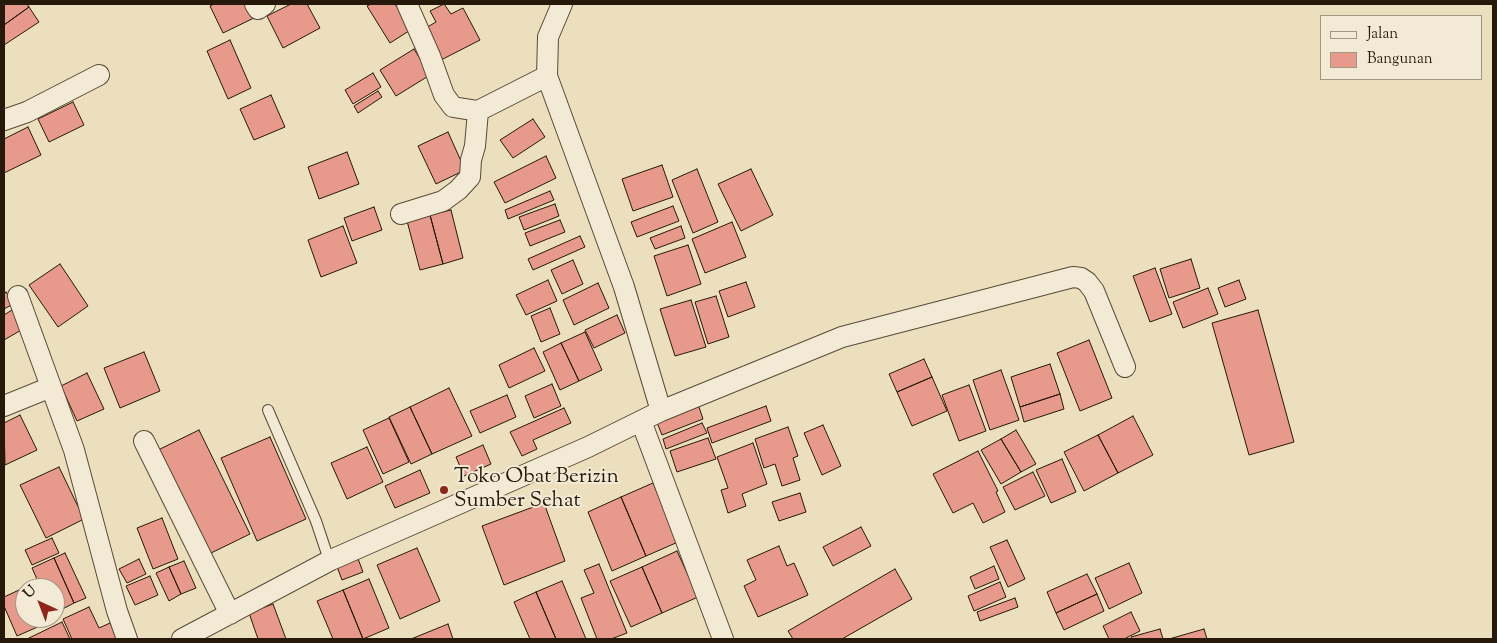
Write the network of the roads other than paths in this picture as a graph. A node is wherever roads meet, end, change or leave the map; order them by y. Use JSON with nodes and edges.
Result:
{"nodes":[{"id":1,"x":255,"y":4,"type":"edge"},
{"id":2,"x":265,"y":4,"type":"edge"},
{"id":3,"x":562,"y":4,"type":"edge"},
{"id":4,"x":411,"y":5,"type":"edge"},
{"id":5,"x":99,"y":74,"type":"dead end"},
{"id":6,"x":547,"y":76,"type":"junction"},
{"id":7,"x":478,"y":111,"type":"junction"},
{"id":8,"x":4,"y":120,"type":"edge"},
{"id":9,"x":401,"y":214,"type":"dead end"},
{"id":10,"x":18,"y":296,"type":"dead end"},
{"id":11,"x":1124,"y":367,"type":"dead end"},
{"id":12,"x":51,"y":386,"type":"junction"},
{"id":13,"x":4,"y":406,"type":"edge"},
{"id":14,"x":268,"y":410,"type":"dead end"},
{"id":15,"x":661,"y":411,"type":"junction"},
{"id":16,"x":641,"y":421,"type":"junction"},
{"id":17,"x":144,"y":441,"type":"dead end"},
{"id":18,"x":331,"y":560,"type":"junction"},
{"id":19,"x":230,"y":614,"type":"junction"},
{"id":20,"x":127,"y":639,"type":"edge"},
{"id":21,"x":182,"y":639,"type":"edge"},
{"id":22,"x":723,"y":639,"type":"edge"}],
"edges":[{"from":1,"to":2,"type":"street"},
{"from":3,"to":6,"type":"street"},
{"from":4,"to":7,"type":"street"},
{"from":5,"to":8,"type":"street"},
{"from":6,"to":7,"type":"street"},
{"from":6,"to":15,"type":"street"},
{"from":7,"to":9,"type":"street"},
{"from":10,"to":12,"type":"street"},
{"from":11,"to":15,"type":"street"},
{"from":12,"to":13,"type":"street"},
{"from":12,"to":20,"type":"street"},
{"from":14,"to":18,"type":"lane"},
{"from":15,"to":16,"type":"street"},
{"from":16,"to":18,"type":"street"},
{"from":16,"to":22,"type":"street"},
{"from":17,"to":19,"type":"street"},
{"from":18,"to":19,"type":"street"},
{"from":19,"to":21,"type":"street"}]}
